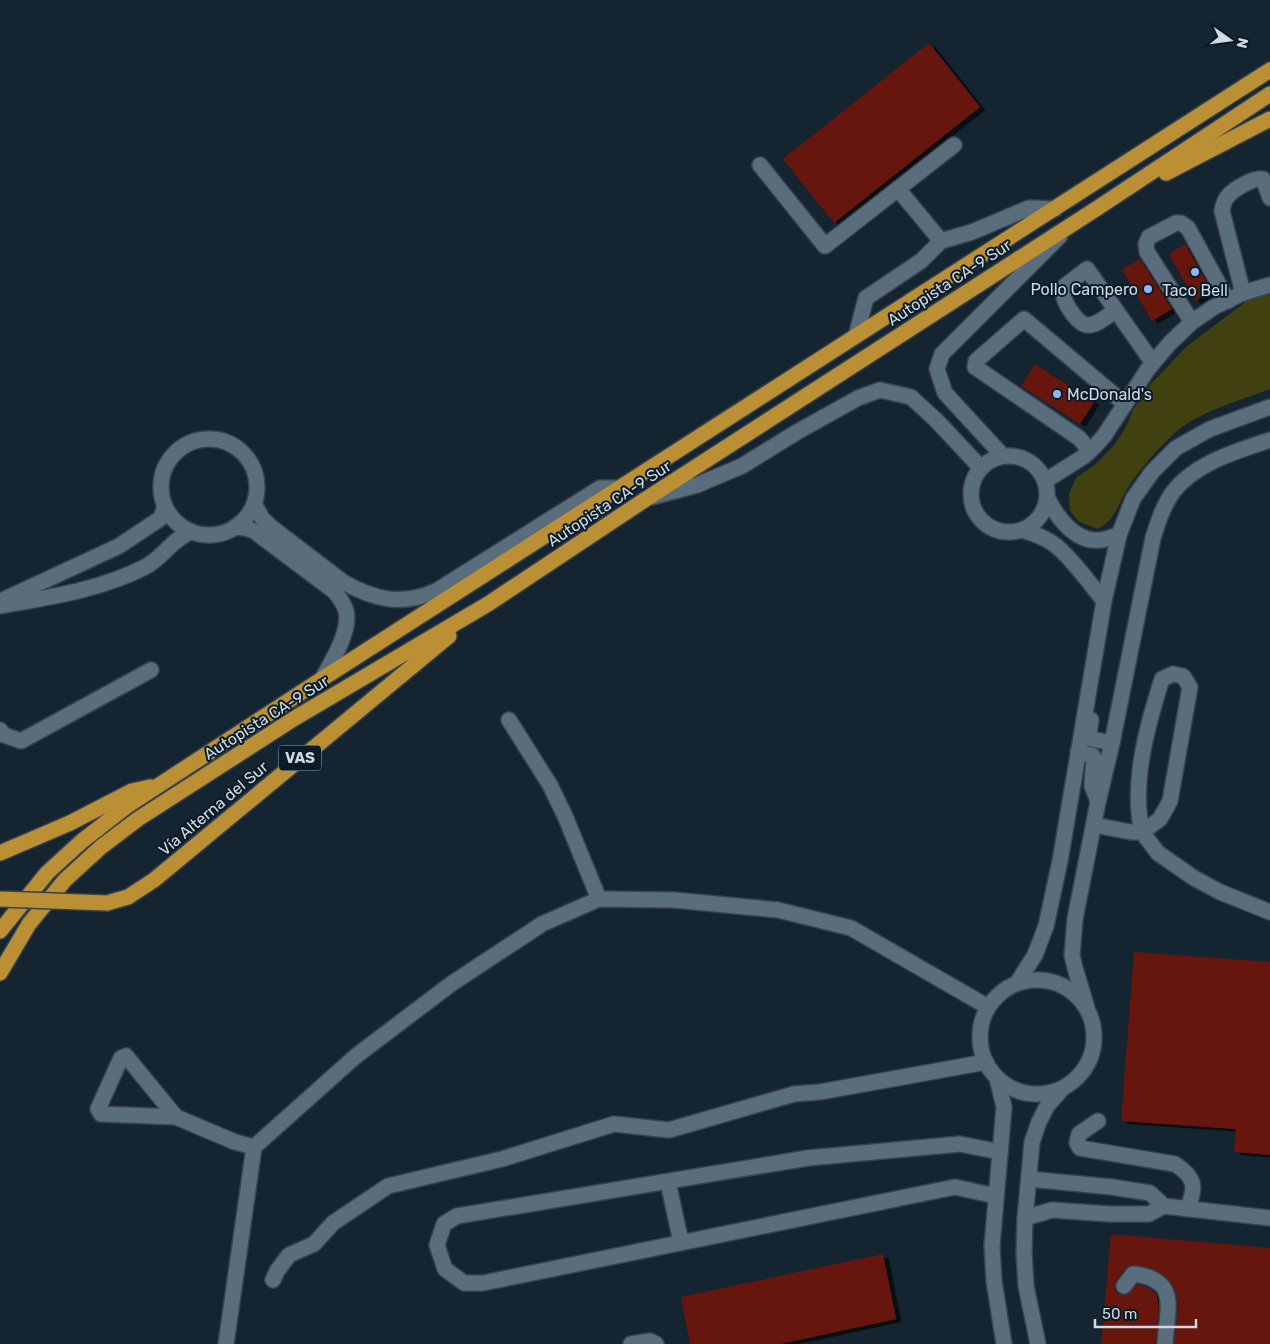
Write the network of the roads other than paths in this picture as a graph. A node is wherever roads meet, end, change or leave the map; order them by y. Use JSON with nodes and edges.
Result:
{"nodes":[{"id":1,"x":1270,"y":70,"type":"edge"},
{"id":2,"x":1270,"y":94,"type":"edge"},
{"id":3,"x":1270,"y":119,"type":"edge"},
{"id":4,"x":954,"y":145,"type":"dead end"},
{"id":5,"x":760,"y":165,"type":"dead end"},
{"id":6,"x":898,"y":189,"type":"junction"},
{"id":7,"x":1270,"y":198,"type":"edge"},
{"id":8,"x":1055,"y":209,"type":"junction"},
{"id":9,"x":1096,"y":209,"type":"junction"},
{"id":10,"x":1073,"y":224,"type":"junction"},
{"id":11,"x":941,"y":241,"type":"junction"},
{"id":12,"x":1270,"y":285,"type":"edge"},
{"id":13,"x":1243,"y":293,"type":"junction"},
{"id":14,"x":1228,"y":301,"type":"junction"},
{"id":15,"x":1116,"y":310,"type":"dead end"},
{"id":16,"x":1192,"y":322,"type":"junction"},
{"id":17,"x":856,"y":336,"type":"junction"},
{"id":18,"x":1153,"y":363,"type":"junction"},
{"id":19,"x":1125,"y":404,"type":"junction"},
{"id":20,"x":1270,"y":407,"type":"edge"},
{"id":21,"x":1268,"y":439,"type":"edge"},
{"id":22,"x":1090,"y":450,"type":"junction"},
{"id":23,"x":1003,"y":456,"type":"junction"},
{"id":24,"x":981,"y":468,"type":"junction"},
{"id":25,"x":1045,"y":481,"type":"junction"},
{"id":26,"x":619,"y":488,"type":"junction"},
{"id":27,"x":1047,"y":497,"type":"junction"},
{"id":28,"x":646,"y":499,"type":"junction"},
{"id":29,"x":254,"y":504,"type":"junction"},
{"id":30,"x":165,"y":506,"type":"junction"},
{"id":31,"x":234,"y":527,"type":"junction"},
{"id":32,"x":1022,"y":530,"type":"junction"},
{"id":33,"x":191,"y":531,"type":"junction"},
{"id":34,"x":1119,"y":534,"type":"junction"},
{"id":35,"x":1104,"y":601,"type":"junction"},
{"id":36,"x":0,"y":602,"type":"edge"},
{"id":37,"x":488,"y":604,"type":"junction"},
{"id":38,"x":0,"y":606,"type":"edge"},
{"id":39,"x":151,"y":670,"type":"dead end"},
{"id":40,"x":322,"y":679,"type":"junction"},
{"id":41,"x":1090,"y":681,"type":"junction"},
{"id":42,"x":509,"y":720,"type":"dead end"},
{"id":43,"x":0,"y":730,"type":"edge"},
{"id":44,"x":1112,"y":744,"type":"junction"},
{"id":45,"x":1078,"y":752,"type":"junction"},
{"id":46,"x":161,"y":784,"type":"junction"},
{"id":47,"x":1098,"y":802,"type":"junction"},
{"id":48,"x":1094,"y":825,"type":"junction"},
{"id":49,"x":1142,"y":832,"type":"junction"},
{"id":50,"x":0,"y":853,"type":"edge"},
{"id":51,"x":0,"y":899,"type":"edge"},
{"id":52,"x":599,"y":899,"type":"junction"},
{"id":53,"x":1270,"y":912,"type":"edge"},
{"id":54,"x":0,"y":931,"type":"edge"},
{"id":55,"x":0,"y":973,"type":"edge"},
{"id":56,"x":1017,"y":983,"type":"junction"},
{"id":57,"x":988,"y":1007,"type":"junction"},
{"id":58,"x":1087,"y":1008,"type":"junction"},
{"id":59,"x":986,"y":1062,"type":"junction"},
{"id":60,"x":997,"y":1078,"type":"junction"},
{"id":61,"x":1063,"y":1088,"type":"junction"},
{"id":62,"x":176,"y":1117,"type":"junction"},
{"id":63,"x":1098,"y":1121,"type":"dead end"},
{"id":64,"x":254,"y":1147,"type":"junction"},
{"id":65,"x":1000,"y":1152,"type":"junction"},
{"id":66,"x":1029,"y":1179,"type":"junction"},
{"id":67,"x":668,"y":1182,"type":"junction"},
{"id":68,"x":996,"y":1196,"type":"junction"},
{"id":69,"x":1164,"y":1206,"type":"junction"},
{"id":70,"x":1187,"y":1208,"type":"junction"},
{"id":71,"x":1025,"y":1218,"type":"junction"},
{"id":72,"x":1270,"y":1218,"type":"edge"},
{"id":73,"x":681,"y":1242,"type":"junction"},
{"id":74,"x":273,"y":1280,"type":"dead end"},
{"id":75,"x":1124,"y":1286,"type":"dead end"},
{"id":76,"x":226,"y":1344,"type":"edge"},
{"id":77,"x":631,"y":1344,"type":"edge"},
{"id":78,"x":656,"y":1344,"type":"edge"},
{"id":79,"x":1004,"y":1344,"type":"edge"},
{"id":80,"x":1038,"y":1344,"type":"edge"},
{"id":81,"x":1165,"y":1344,"type":"edge"}],
"edges":[{"from":1,"to":8,"type":"highway","name":"Autopista CA-9 Sur"},
{"from":2,"to":9,"type":"highway","name":"Autopista CA-9 Sur"},
{"from":3,"to":9,"type":"highway"},
{"from":4,"to":6,"type":"street"},
{"from":5,"to":6,"type":"street"},
{"from":6,"to":11,"type":"street"},
{"from":7,"to":13,"type":"street"},
{"from":8,"to":11,"type":"street"},
{"from":8,"to":17,"type":"highway","name":"Autopista CA-9 Sur"},
{"from":9,"to":10,"type":"highway","name":"Autopista CA-9 Sur"},
{"from":10,"to":23,"type":"street"},
{"from":10,"to":28,"type":"highway","name":"Autopista CA-9 Sur"},
{"from":11,"to":17,"type":"street"},
{"from":12,"to":13,"type":"street"},
{"from":13,"to":14,"type":"street"},
{"from":14,"to":16,"type":"street"},
{"from":14,"to":16,"type":"street"},
{"from":15,"to":18,"type":"street"},
{"from":16,"to":18,"type":"street"},
{"from":17,"to":26,"type":"highway","name":"Autopista CA-9 Sur"},
{"from":18,"to":19,"type":"street"},
{"from":19,"to":22,"type":"street"},
{"from":19,"to":22,"type":"street"},
{"from":20,"to":34,"type":"street"},
{"from":21,"to":44,"type":"street"},
{"from":22,"to":25,"type":"street"},
{"from":23,"to":24,"type":"street"},
{"from":23,"to":25,"type":"street"},
{"from":24,"to":28,"type":"street"},
{"from":24,"to":32,"type":"street"},
{"from":25,"to":27,"type":"street"},
{"from":26,"to":29,"type":"street"},
{"from":26,"to":40,"type":"highway","name":"Autopista CA-9 Sur"},
{"from":27,"to":32,"type":"street"},
{"from":27,"to":34,"type":"street"},
{"from":28,"to":37,"type":"highway","name":"Autopista CA-9 Sur"},
{"from":29,"to":30,"type":"street"},
{"from":29,"to":31,"type":"street"},
{"from":30,"to":33,"type":"street"},
{"from":30,"to":36,"type":"street"},
{"from":31,"to":33,"type":"street"},
{"from":31,"to":40,"type":"street"},
{"from":32,"to":35,"type":"street"},
{"from":33,"to":38,"type":"street"},
{"from":34,"to":35,"type":"street"},
{"from":35,"to":41,"type":"street"},
{"from":37,"to":51,"type":"highway","name":"Vía Alterna del Sur","number":"VAS","bridge":true},
{"from":37,"to":55,"type":"highway","name":"Autopista CA-9 Sur"},
{"from":39,"to":43,"type":"street"},
{"from":40,"to":46,"type":"highway","name":"Autopista CA-9 Sur"},
{"from":41,"to":44,"type":"street"},
{"from":41,"to":45,"type":"street"},
{"from":42,"to":52,"type":"street"},
{"from":44,"to":47,"type":"street"},
{"from":45,"to":47,"type":"street"},
{"from":45,"to":56,"type":"street"},
{"from":46,"to":50,"type":"highway"},
{"from":46,"to":54,"type":"highway","name":"Autopista CA-9 Sur"},
{"from":47,"to":48,"type":"street"},
{"from":48,"to":49,"type":"street"},
{"from":48,"to":58,"type":"street"},
{"from":49,"to":49,"type":"street"},
{"from":49,"to":53,"type":"street"},
{"from":52,"to":57,"type":"street"},
{"from":52,"to":64,"type":"street"},
{"from":56,"to":57,"type":"street"},
{"from":56,"to":58,"type":"street"},
{"from":57,"to":59,"type":"street"},
{"from":58,"to":61,"type":"street"},
{"from":59,"to":60,"type":"street"},
{"from":59,"to":74,"type":"street"},
{"from":60,"to":61,"type":"street"},
{"from":60,"to":65,"type":"street"},
{"from":61,"to":66,"type":"street"},
{"from":62,"to":62,"type":"street"},
{"from":62,"to":64,"type":"street"},
{"from":63,"to":70,"type":"street"},
{"from":64,"to":76,"type":"street"},
{"from":65,"to":67,"type":"street"},
{"from":65,"to":68,"type":"street"},
{"from":66,"to":69,"type":"street"},
{"from":66,"to":71,"type":"street"},
{"from":67,"to":73,"type":"street"},
{"from":67,"to":73,"type":"street"},
{"from":68,"to":73,"type":"street"},
{"from":68,"to":79,"type":"street"},
{"from":69,"to":70,"type":"street"},
{"from":69,"to":71,"type":"street"},
{"from":70,"to":72,"type":"street"},
{"from":71,"to":80,"type":"street"},
{"from":75,"to":81,"type":"street"},
{"from":77,"to":78,"type":"street"}]}
